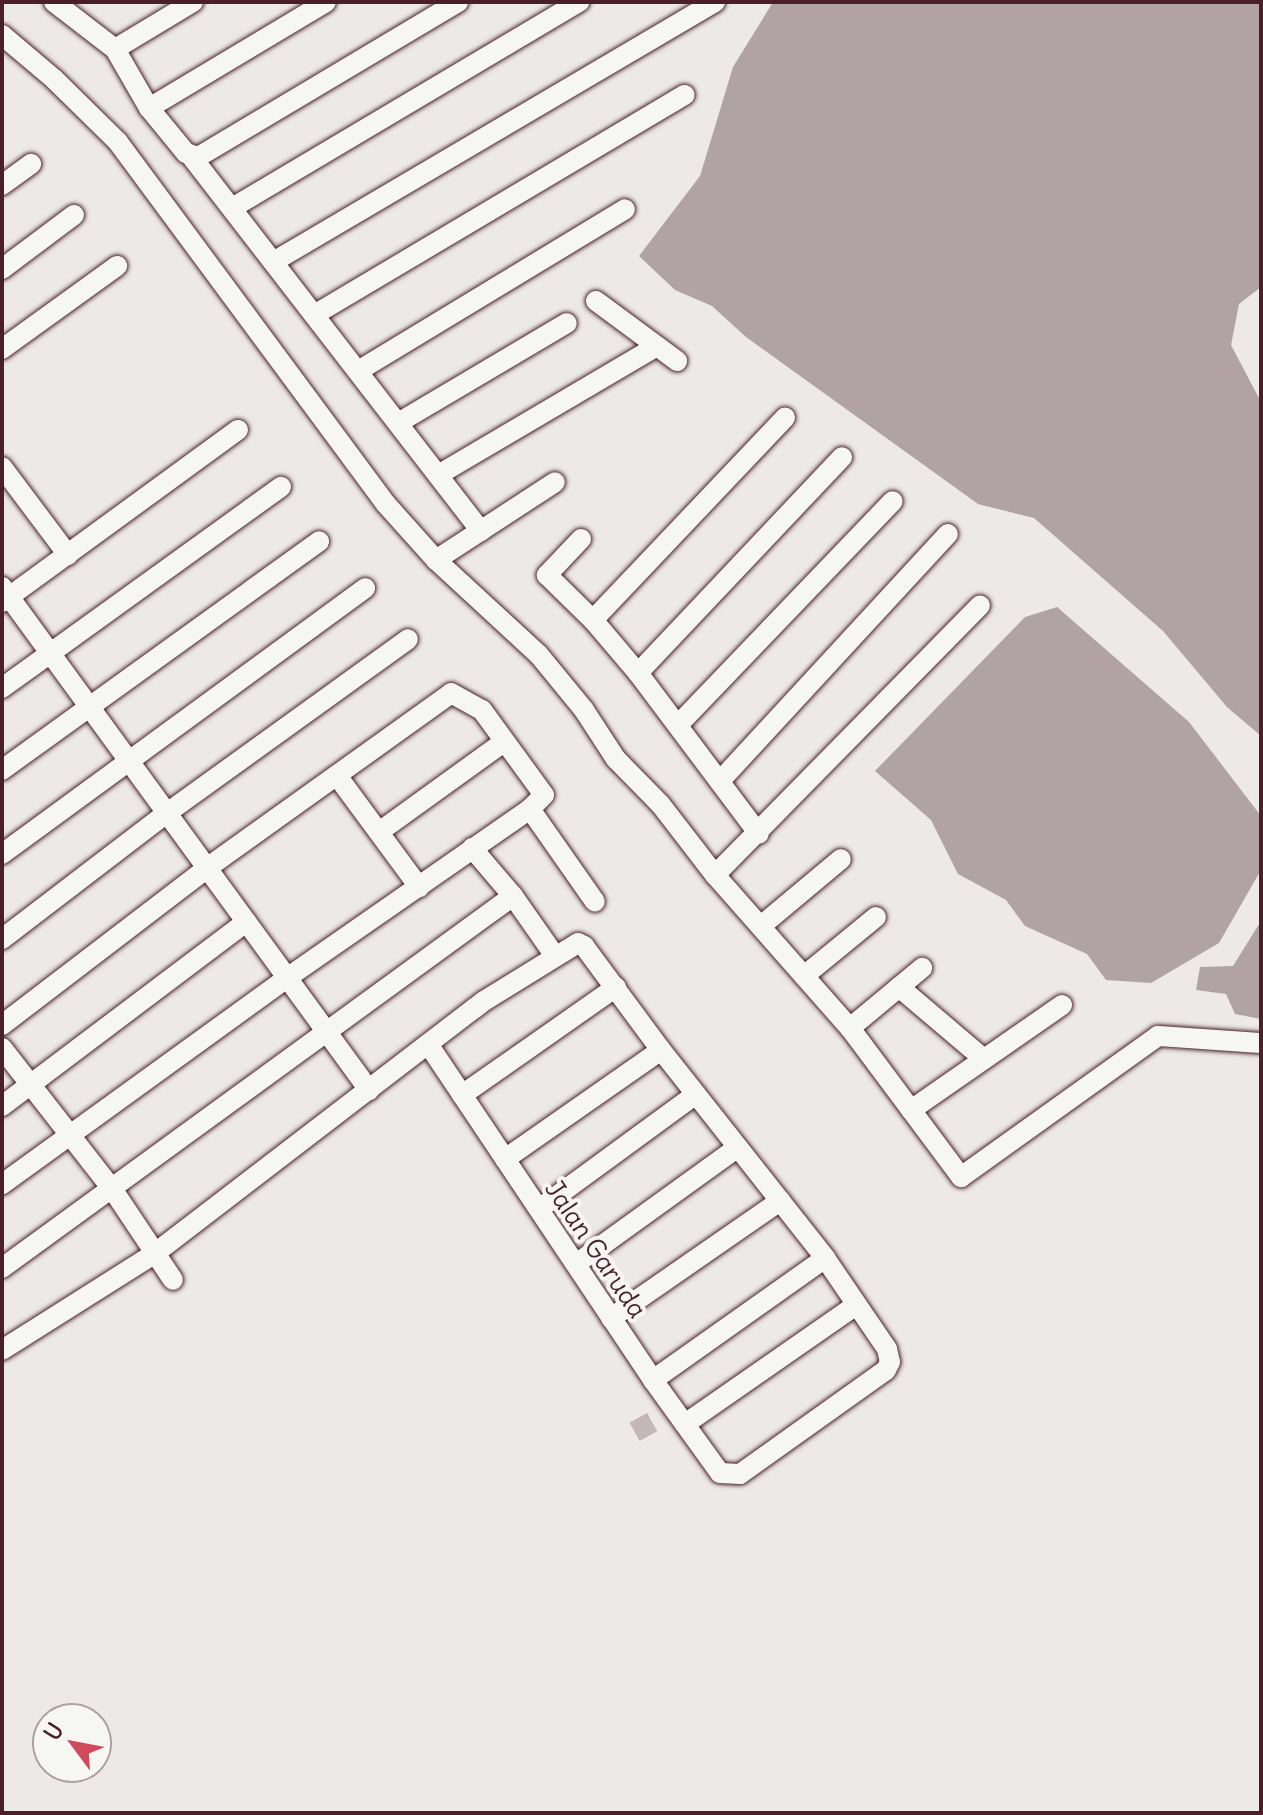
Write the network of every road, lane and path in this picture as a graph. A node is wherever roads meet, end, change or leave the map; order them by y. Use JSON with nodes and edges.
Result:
{"nodes":[{"id":1,"x":193,"y":2,"type":"edge"},
{"id":2,"x":326,"y":2,"type":"edge"},
{"id":3,"x":458,"y":2,"type":"edge"},
{"id":4,"x":579,"y":2,"type":"edge"},
{"id":5,"x":715,"y":2,"type":"edge"},
{"id":6,"x":57,"y":3,"type":"edge"},
{"id":7,"x":2,"y":35,"type":"edge"},
{"id":8,"x":115,"y":49,"type":"junction"},
{"id":9,"x":685,"y":95,"type":"dead end"},
{"id":10,"x":149,"y":108,"type":"junction"},
{"id":11,"x":191,"y":156,"type":"junction"},
{"id":12,"x":31,"y":164,"type":"dead end"},
{"id":13,"x":2,"y":185,"type":"edge"},
{"id":14,"x":232,"y":208,"type":"junction"},
{"id":15,"x":625,"y":209,"type":"dead end"},
{"id":16,"x":74,"y":215,"type":"dead end"},
{"id":17,"x":273,"y":262,"type":"junction"},
{"id":18,"x":117,"y":266,"type":"dead end"},
{"id":19,"x":2,"y":269,"type":"edge"},
{"id":20,"x":596,"y":301,"type":"dead end"},
{"id":21,"x":314,"y":315,"type":"junction"},
{"id":22,"x":567,"y":323,"type":"dead end"},
{"id":23,"x":657,"y":346,"type":"junction"},
{"id":24,"x":2,"y":349,"type":"edge"},
{"id":25,"x":677,"y":361,"type":"dead end"},
{"id":26,"x":358,"y":371,"type":"junction"},
{"id":27,"x":785,"y":418,"type":"dead end"},
{"id":28,"x":398,"y":423,"type":"junction"},
{"id":29,"x":238,"y":430,"type":"dead end"},
{"id":30,"x":842,"y":457,"type":"dead end"},
{"id":31,"x":2,"y":467,"type":"edge"},
{"id":32,"x":438,"y":475,"type":"junction"},
{"id":33,"x":555,"y":482,"type":"dead end"},
{"id":34,"x":281,"y":487,"type":"dead end"},
{"id":35,"x":893,"y":501,"type":"dead end"},
{"id":36,"x":481,"y":531,"type":"junction"},
{"id":37,"x":948,"y":534,"type":"dead end"},
{"id":38,"x":581,"y":539,"type":"dead end"},
{"id":39,"x":319,"y":541,"type":"dead end"},
{"id":40,"x":68,"y":555,"type":"junction"},
{"id":41,"x":436,"y":560,"type":"junction"},
{"id":42,"x":365,"y":588,"type":"dead end"},
{"id":43,"x":4,"y":596,"type":"edge"},
{"id":44,"x":980,"y":605,"type":"dead end"},
{"id":45,"x":593,"y":620,"type":"junction"},
{"id":46,"x":408,"y":639,"type":"dead end"},
{"id":47,"x":50,"y":652,"type":"junction"},
{"id":48,"x":638,"y":673,"type":"junction"},
{"id":49,"x":2,"y":688,"type":"edge"},
{"id":50,"x":89,"y":706,"type":"junction"},
{"id":51,"x":678,"y":725,"type":"junction"},
{"id":52,"x":504,"y":742,"type":"junction"},
{"id":53,"x":128,"y":760,"type":"junction"},
{"id":54,"x":2,"y":770,"type":"edge"},
{"id":55,"x":338,"y":777,"type":"junction"},
{"id":56,"x":720,"y":781,"type":"junction"},
{"id":57,"x":530,"y":809,"type":"junction"},
{"id":58,"x":167,"y":813,"type":"junction"},
{"id":59,"x":379,"y":832,"type":"junction"},
{"id":60,"x":759,"y":834,"type":"junction"},
{"id":61,"x":472,"y":848,"type":"junction"},
{"id":62,"x":2,"y":854,"type":"edge"},
{"id":63,"x":841,"y":859,"type":"dead end"},
{"id":64,"x":207,"y":868,"type":"junction"},
{"id":65,"x":715,"y":875,"type":"junction"},
{"id":66,"x":419,"y":887,"type":"junction"},
{"id":67,"x":513,"y":896,"type":"junction"},
{"id":68,"x":595,"y":902,"type":"dead end"},
{"id":69,"x":876,"y":917,"type":"dead end"},
{"id":70,"x":246,"y":922,"type":"junction"},
{"id":71,"x":761,"y":926,"type":"junction"},
{"id":72,"x":2,"y":939,"type":"edge"},
{"id":73,"x":555,"y":956,"type":"junction"},
{"id":74,"x":922,"y":968,"type":"dead end"},
{"id":75,"x":804,"y":976,"type":"junction"},
{"id":76,"x":287,"y":978,"type":"junction"},
{"id":77,"x":616,"y":987,"type":"junction"},
{"id":78,"x":899,"y":987,"type":"junction"},
{"id":79,"x":1062,"y":1005,"type":"dead end"},
{"id":80,"x":2,"y":1025,"type":"edge"},
{"id":81,"x":850,"y":1028,"type":"junction"},
{"id":82,"x":326,"y":1032,"type":"junction"},
{"id":83,"x":1261,"y":1043,"type":"edge"},
{"id":84,"x":428,"y":1044,"type":"junction"},
{"id":85,"x":2,"y":1048,"type":"edge"},
{"id":86,"x":661,"y":1050,"type":"junction"},
{"id":87,"x":984,"y":1059,"type":"junction"},
{"id":88,"x":30,"y":1087,"type":"junction"},
{"id":89,"x":369,"y":1090,"type":"junction"},
{"id":90,"x":462,"y":1095,"type":"junction"},
{"id":91,"x":695,"y":1095,"type":"junction"},
{"id":92,"x":2,"y":1106,"type":"edge"},
{"id":93,"x":911,"y":1110,"type":"junction"},
{"id":94,"x":69,"y":1137,"type":"junction"},
{"id":95,"x":737,"y":1148,"type":"junction"},
{"id":96,"x":505,"y":1159,"type":"junction"},
{"id":97,"x":2,"y":1184,"type":"edge"},
{"id":98,"x":113,"y":1190,"type":"junction"},
{"id":99,"x":780,"y":1201,"type":"junction"},
{"id":100,"x":539,"y":1209,"type":"junction"},
{"id":101,"x":154,"y":1254,"type":"junction"},
{"id":102,"x":825,"y":1258,"type":"junction"},
{"id":103,"x":576,"y":1264,"type":"junction"},
{"id":104,"x":2,"y":1268,"type":"edge"},
{"id":105,"x":173,"y":1280,"type":"dead end"},
{"id":106,"x":856,"y":1305,"type":"junction"},
{"id":107,"x":611,"y":1318,"type":"junction"},
{"id":108,"x":2,"y":1350,"type":"edge"},
{"id":109,"x":653,"y":1380,"type":"junction"},
{"id":110,"x":685,"y":1424,"type":"junction"}],
"edges":[{"from":1,"to":8,"type":"street"},
{"from":2,"to":10,"type":"street"},
{"from":3,"to":11,"type":"street"},
{"from":4,"to":14,"type":"street"},
{"from":5,"to":17,"type":"street"},
{"from":6,"to":8,"type":"street"},
{"from":7,"to":41,"type":"street"},
{"from":8,"to":10,"type":"street"},
{"from":9,"to":21,"type":"street"},
{"from":10,"to":11,"type":"street"},
{"from":11,"to":14,"type":"street"},
{"from":12,"to":13,"type":"street"},
{"from":14,"to":17,"type":"street"},
{"from":15,"to":26,"type":"street"},
{"from":16,"to":19,"type":"street"},
{"from":17,"to":21,"type":"street"},
{"from":18,"to":24,"type":"street"},
{"from":20,"to":23,"type":"street"},
{"from":21,"to":26,"type":"street"},
{"from":22,"to":28,"type":"street"},
{"from":23,"to":25,"type":"street"},
{"from":23,"to":32,"type":"street"},
{"from":26,"to":28,"type":"street"},
{"from":27,"to":45,"type":"street"},
{"from":28,"to":32,"type":"street"},
{"from":29,"to":40,"type":"street"},
{"from":30,"to":48,"type":"street"},
{"from":31,"to":40,"type":"street"},
{"from":32,"to":36,"type":"street"},
{"from":33,"to":36,"type":"street"},
{"from":34,"to":47,"type":"street"},
{"from":35,"to":51,"type":"street"},
{"from":36,"to":41,"type":"street"},
{"from":37,"to":56,"type":"street"},
{"from":38,"to":45,"type":"street"},
{"from":39,"to":50,"type":"street"},
{"from":40,"to":43,"type":"street"},
{"from":41,"to":65,"type":"street"},
{"from":42,"to":53,"type":"street"},
{"from":43,"to":47,"type":"street"},
{"from":44,"to":60,"type":"street"},
{"from":45,"to":48,"type":"street"},
{"from":46,"to":58,"type":"street"},
{"from":47,"to":49,"type":"street"},
{"from":47,"to":50,"type":"street"},
{"from":48,"to":51,"type":"street"},
{"from":50,"to":53,"type":"street"},
{"from":50,"to":54,"type":"street"},
{"from":51,"to":56,"type":"street"},
{"from":52,"to":55,"type":"street"},
{"from":52,"to":57,"type":"street"},
{"from":52,"to":59,"type":"street"},
{"from":53,"to":58,"type":"street"},
{"from":53,"to":62,"type":"street"},
{"from":55,"to":59,"type":"street"},
{"from":55,"to":64,"type":"street"},
{"from":56,"to":60,"type":"street"},
{"from":57,"to":61,"type":"street"},
{"from":57,"to":68,"type":"street"},
{"from":58,"to":64,"type":"street"},
{"from":58,"to":72,"type":"street"},
{"from":59,"to":66,"type":"street"},
{"from":60,"to":65,"type":"street"},
{"from":61,"to":66,"type":"street"},
{"from":61,"to":67,"type":"street"},
{"from":63,"to":71,"type":"street"},
{"from":64,"to":70,"type":"street"},
{"from":64,"to":80,"type":"street"},
{"from":65,"to":71,"type":"street"},
{"from":66,"to":76,"type":"street"},
{"from":67,"to":73,"type":"street"},
{"from":67,"to":82,"type":"street"},
{"from":69,"to":75,"type":"street"},
{"from":70,"to":76,"type":"street"},
{"from":70,"to":88,"type":"street"},
{"from":71,"to":75,"type":"street"},
{"from":73,"to":77,"type":"street"},
{"from":73,"to":84,"type":"street"},
{"from":74,"to":78,"type":"street"},
{"from":75,"to":81,"type":"street"},
{"from":76,"to":82,"type":"street"},
{"from":76,"to":94,"type":"street"},
{"from":77,"to":86,"type":"street"},
{"from":77,"to":90,"type":"street"},
{"from":78,"to":81,"type":"street"},
{"from":78,"to":87,"type":"street"},
{"from":79,"to":87,"type":"street"},
{"from":81,"to":93,"type":"street"},
{"from":82,"to":89,"type":"street"},
{"from":82,"to":98,"type":"street"},
{"from":83,"to":93,"type":"street"},
{"from":84,"to":89,"type":"street"},
{"from":84,"to":90,"type":"street","name":"Jalan Garuda"},
{"from":85,"to":88,"type":"street"},
{"from":86,"to":91,"type":"street"},
{"from":86,"to":96,"type":"street"},
{"from":87,"to":93,"type":"street"},
{"from":88,"to":92,"type":"street"},
{"from":88,"to":94,"type":"street"},
{"from":89,"to":101,"type":"street"},
{"from":90,"to":96,"type":"street","name":"Jalan Garuda"},
{"from":91,"to":95,"type":"street"},
{"from":91,"to":100,"type":"street"},
{"from":94,"to":97,"type":"street"},
{"from":94,"to":98,"type":"street"},
{"from":95,"to":99,"type":"street"},
{"from":95,"to":103,"type":"street"},
{"from":96,"to":100,"type":"street","name":"Jalan Garuda"},
{"from":98,"to":101,"type":"street"},
{"from":98,"to":104,"type":"street"},
{"from":99,"to":102,"type":"street"},
{"from":99,"to":107,"type":"street"},
{"from":100,"to":103,"type":"street","name":"Jalan Garuda"},
{"from":101,"to":105,"type":"street"},
{"from":101,"to":108,"type":"street"},
{"from":102,"to":106,"type":"street"},
{"from":102,"to":109,"type":"street"},
{"from":103,"to":107,"type":"street","name":"Jalan Garuda"},
{"from":106,"to":110,"type":"street"},
{"from":106,"to":110,"type":"street","name":"Jalan Garuda"},
{"from":107,"to":109,"type":"street","name":"Jalan Garuda"},
{"from":109,"to":110,"type":"street","name":"Jalan Garuda"}]}
